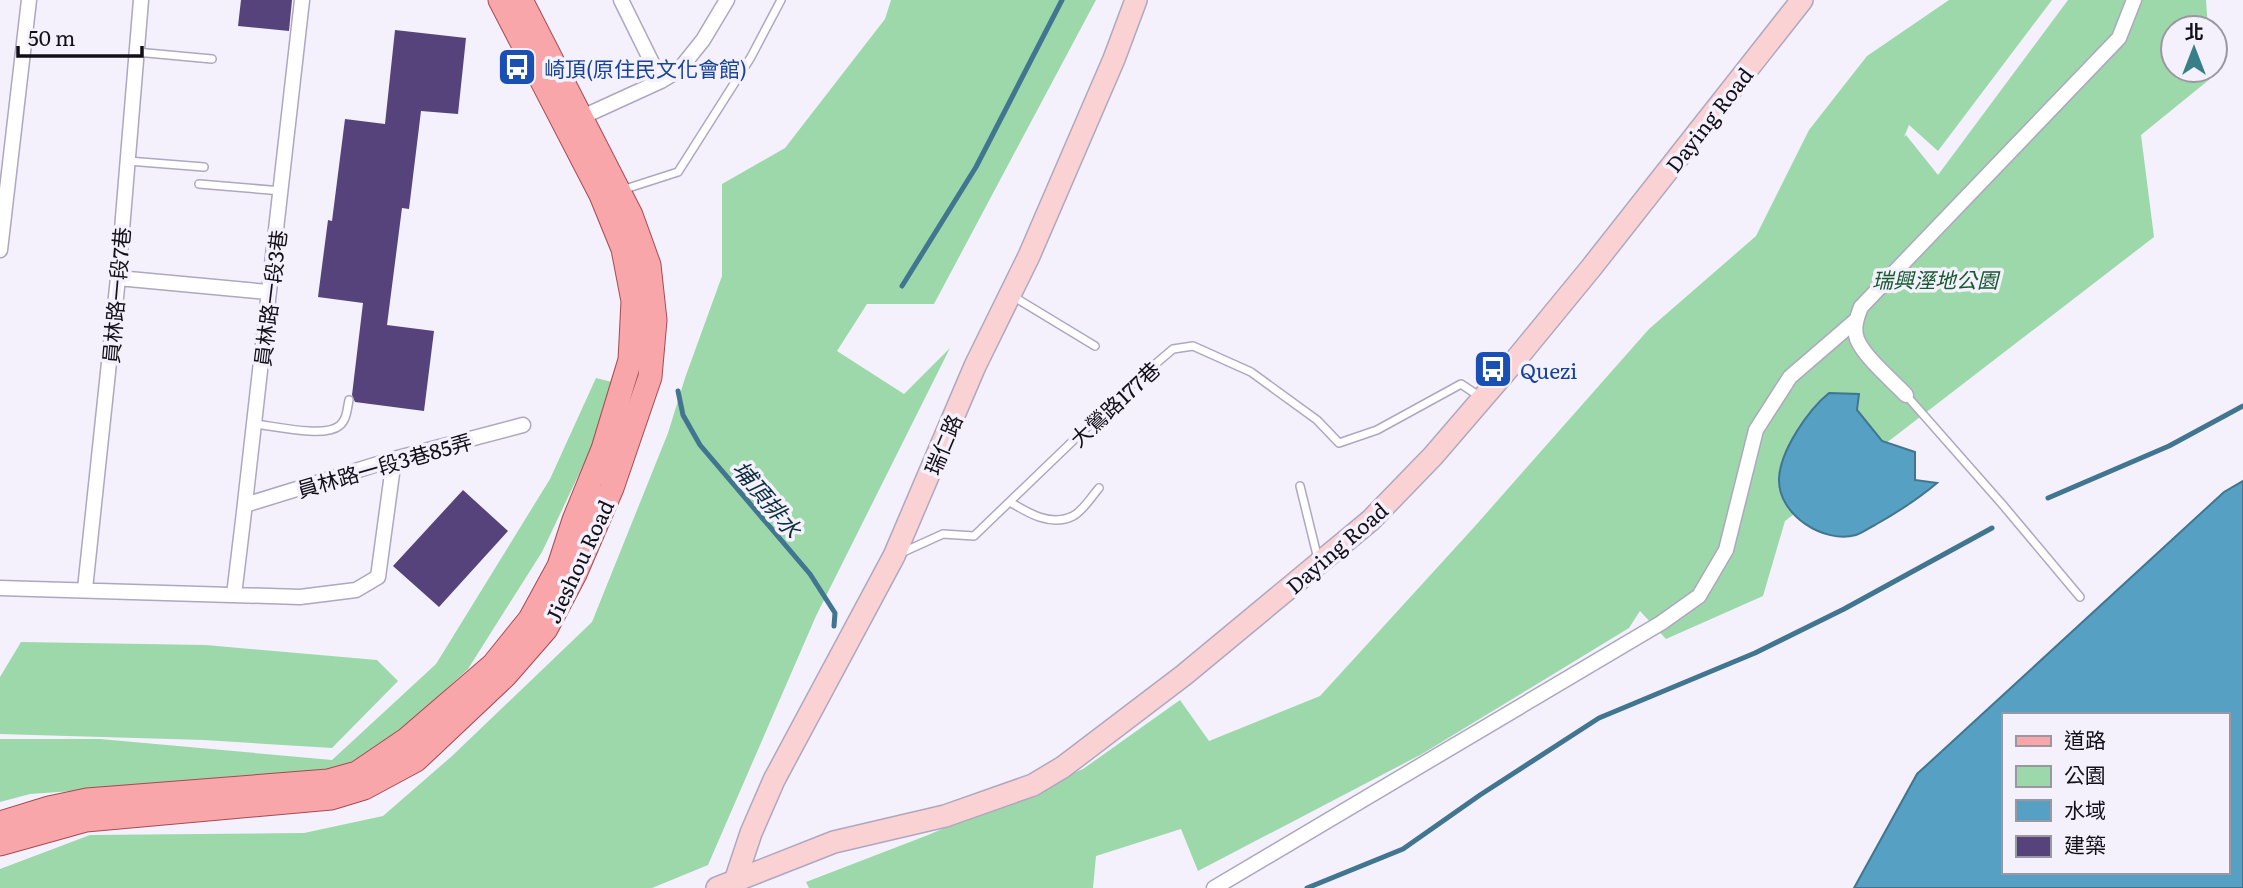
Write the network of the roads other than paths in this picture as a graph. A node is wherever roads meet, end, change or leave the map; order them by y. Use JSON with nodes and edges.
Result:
{"nodes":[{"id":1,"x":29,"y":0,"type":"edge"},
{"id":2,"x":141,"y":0,"type":"edge"},
{"id":3,"x":302,"y":0,"type":"edge"},
{"id":4,"x":500,"y":0,"type":"edge"},
{"id":5,"x":521,"y":0,"type":"edge"},
{"id":6,"x":621,"y":0,"type":"edge"},
{"id":7,"x":780,"y":0,"type":"edge"},
{"id":8,"x":1136,"y":0,"type":"edge"},
{"id":9,"x":1802,"y":0,"type":"edge"},
{"id":10,"x":2134,"y":0,"type":"edge"},
{"id":11,"x":726,"y":1,"type":"edge"},
{"id":12,"x":136,"y":52,"type":"junction"},
{"id":13,"x":212,"y":59,"type":"dead end"},
{"id":14,"x":661,"y":80,"type":"junction"},
{"id":15,"x":580,"y":118,"type":"junction"},
{"id":16,"x":126,"y":160,"type":"junction"},
{"id":17,"x":204,"y":167,"type":"dead end"},
{"id":18,"x":200,"y":184,"type":"dead end"},
{"id":19,"x":282,"y":191,"type":"junction"},
{"id":20,"x":610,"y":193,"type":"junction"},
{"id":21,"x":0,"y":250,"type":"edge"},
{"id":22,"x":118,"y":278,"type":"junction"},
{"id":23,"x":268,"y":292,"type":"junction"},
{"id":24,"x":1010,"y":295,"type":"junction"},
{"id":25,"x":1855,"y":321,"type":"junction"},
{"id":26,"x":1095,"y":346,"type":"dead end"},
{"id":27,"x":1906,"y":394,"type":"joint"},
{"id":28,"x":1482,"y":399,"type":"junction"},
{"id":29,"x":349,"y":400,"type":"dead end"},
{"id":30,"x":254,"y":424,"type":"junction"},
{"id":31,"x":523,"y":425,"type":"dead end"},
{"id":32,"x":394,"y":459,"type":"junction"},
{"id":33,"x":1300,"y":486,"type":"dead end"},
{"id":34,"x":1099,"y":488,"type":"dead end"},
{"id":35,"x":1010,"y":502,"type":"junction"},
{"id":36,"x":245,"y":505,"type":"junction"},
{"id":37,"x":894,"y":556,"type":"junction"},
{"id":38,"x":1319,"y":563,"type":"junction"},
{"id":39,"x":0,"y":588,"type":"edge"},
{"id":40,"x":85,"y":589,"type":"junction"},
{"id":41,"x":234,"y":595,"type":"junction"},
{"id":42,"x":2080,"y":597,"type":"dead end"},
{"id":43,"x":0,"y":823,"type":"edge"},
{"id":44,"x":0,"y":844,"type":"edge"},
{"id":45,"x":726,"y":884,"type":"edge"},
{"id":46,"x":1214,"y":888,"type":"edge"}],
"edges":[{"from":1,"to":21,"type":"street"},
{"from":2,"to":12,"type":"street","name":"員林路一段7巷"},
{"from":3,"to":19,"type":"street","name":"員林路一段3巷"},
{"from":4,"to":20,"type":"main road","name":"Jieshou Road"},
{"from":5,"to":15,"type":"main road","name":"Jieshou Road"},
{"from":6,"to":14,"type":"street"},
{"from":7,"to":20,"type":"lane"},
{"from":8,"to":24,"type":"street","name":"瑞仁路"},
{"from":9,"to":28,"type":"street","name":"Daying Road"},
{"from":10,"to":25,"type":"street"},
{"from":11,"to":14,"type":"street"},
{"from":12,"to":13,"type":"lane"},
{"from":12,"to":16,"type":"street","name":"員林路一段7巷"},
{"from":14,"to":15,"type":"street"},
{"from":15,"to":20,"type":"main road","name":"Jieshou Road"},
{"from":16,"to":17,"type":"lane"},
{"from":16,"to":22,"type":"street","name":"員林路一段7巷"},
{"from":18,"to":19,"type":"lane"},
{"from":19,"to":23,"type":"street","name":"員林路一段3巷"},
{"from":20,"to":43,"type":"main road","name":"Jieshou Road"},
{"from":20,"to":44,"type":"main road","name":"Jieshou Road"},
{"from":22,"to":23,"type":"street"},
{"from":22,"to":40,"type":"street","name":"員林路一段7巷"},
{"from":23,"to":30,"type":"street","name":"員林路一段3巷"},
{"from":24,"to":26,"type":"lane"},
{"from":24,"to":37,"type":"street","name":"瑞仁路"},
{"from":25,"to":27,"type":"street"},
{"from":25,"to":46,"type":"street"},
{"from":27,"to":42,"type":"lane"},
{"from":28,"to":35,"type":"lane","name":"大鶯路177巷"},
{"from":28,"to":38,"type":"street","name":"Daying Road"},
{"from":29,"to":30,"type":"lane"},
{"from":30,"to":36,"type":"street","name":"員林路一段3巷"},
{"from":31,"to":32,"type":"street","name":"員林路一段3巷85弄"},
{"from":32,"to":36,"type":"street","name":"員林路一段3巷85弄"},
{"from":32,"to":41,"type":"street"},
{"from":33,"to":38,"type":"lane"},
{"from":34,"to":35,"type":"lane"},
{"from":35,"to":37,"type":"lane","name":"大鶯路177巷"},
{"from":36,"to":41,"type":"street","name":"員林路一段3巷"},
{"from":37,"to":45,"type":"street","name":"瑞仁路"},
{"from":38,"to":45,"type":"street","name":"Daying Road"},
{"from":39,"to":40,"type":"street"},
{"from":40,"to":41,"type":"street"}]}
